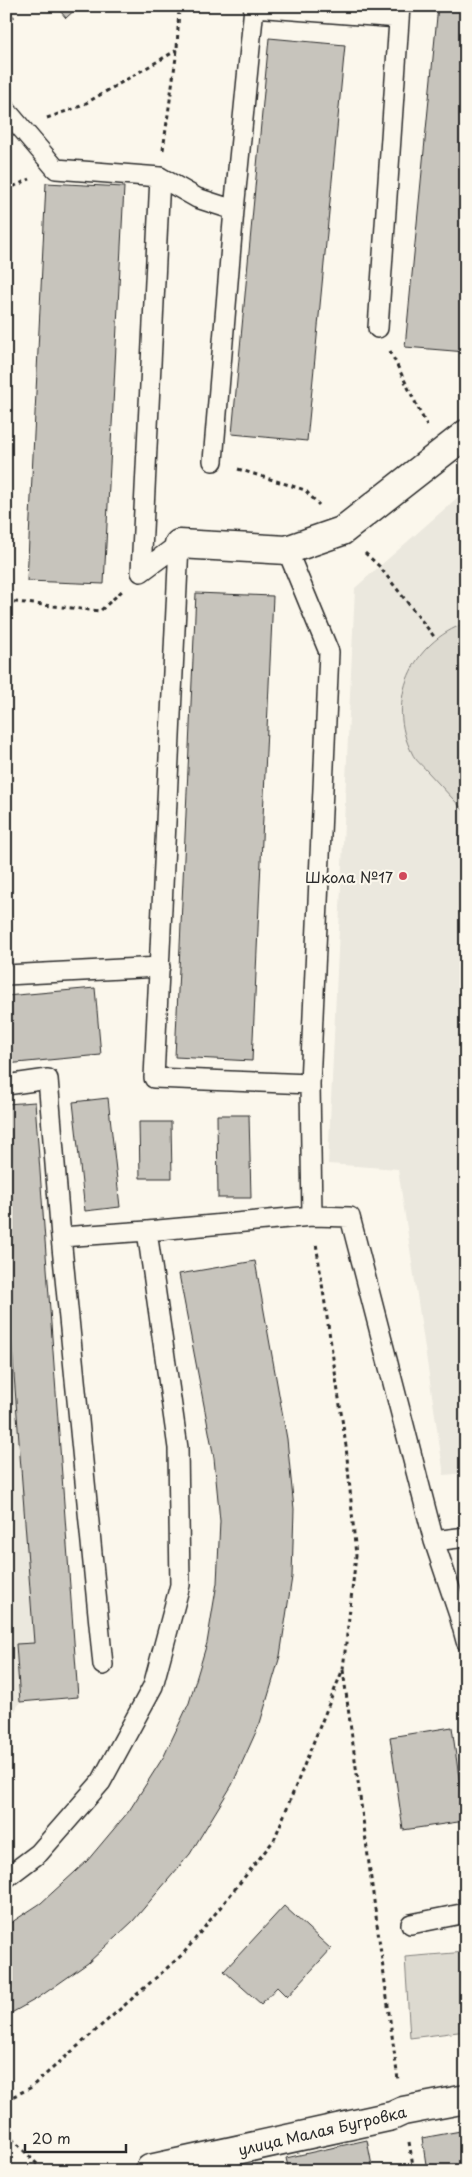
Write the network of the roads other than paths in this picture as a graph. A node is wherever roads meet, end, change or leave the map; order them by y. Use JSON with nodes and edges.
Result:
{"nodes":[{"id":1,"x":400,"y":12,"type":"edge"},
{"id":2,"x":6,"y":110,"type":"edge"},
{"id":3,"x":160,"y":178,"type":"junction"},
{"id":4,"x":234,"y":210,"type":"junction"},
{"id":5,"x":378,"y":328,"type":"road end"},
{"id":6,"x":466,"y":434,"type":"edge"},
{"id":7,"x":213,"y":462,"type":"road end"},
{"id":8,"x":179,"y":544,"type":"junction"},
{"id":9,"x":287,"y":550,"type":"junction"},
{"id":10,"x":160,"y":967,"type":"junction"},
{"id":11,"x":6,"y":975,"type":"edge"},
{"id":12,"x":310,"y":1084,"type":"junction"},
{"id":13,"x":6,"y":1085,"type":"edge"},
{"id":14,"x":312,"y":1216,"type":"junction"},
{"id":15,"x":147,"y":1231,"type":"junction"},
{"id":16,"x":61,"y":1237,"type":"junction"},
{"id":17,"x":466,"y":1537,"type":"edge"},
{"id":18,"x":434,"y":1541,"type":"junction"},
{"id":19,"x":466,"y":1642,"type":"edge"},
{"id":20,"x":103,"y":1665,"type":"dead end"},
{"id":21,"x":6,"y":1878,"type":"edge"},
{"id":22,"x":466,"y":1913,"type":"edge"},
{"id":23,"x":411,"y":1924,"type":"dead end"},
{"id":24,"x":466,"y":2099,"type":"edge"},
{"id":25,"x":150,"y":2169,"type":"dead end"}],
"edges":[{"from":1,"to":4,"type":"lane"},
{"from":1,"to":5,"type":"lane"},
{"from":2,"to":3,"type":"lane"},
{"from":3,"to":4,"type":"lane"},
{"from":3,"to":8,"type":"lane"},
{"from":4,"to":7,"type":"lane"},
{"from":6,"to":9,"type":"street"},
{"from":8,"to":9,"type":"street"},
{"from":8,"to":10,"type":"lane"},
{"from":9,"to":12,"type":"lane"},
{"from":10,"to":11,"type":"lane"},
{"from":10,"to":12,"type":"lane"},
{"from":12,"to":14,"type":"lane"},
{"from":13,"to":16,"type":"lane"},
{"from":14,"to":15,"type":"lane"},
{"from":14,"to":18,"type":"lane"},
{"from":15,"to":16,"type":"lane"},
{"from":15,"to":21,"type":"lane"},
{"from":16,"to":20,"type":"lane"},
{"from":17,"to":18,"type":"lane"},
{"from":18,"to":19,"type":"lane"},
{"from":22,"to":23,"type":"lane"},
{"from":24,"to":25,"type":"street","name":"улица Малая Бугровка"}]}
